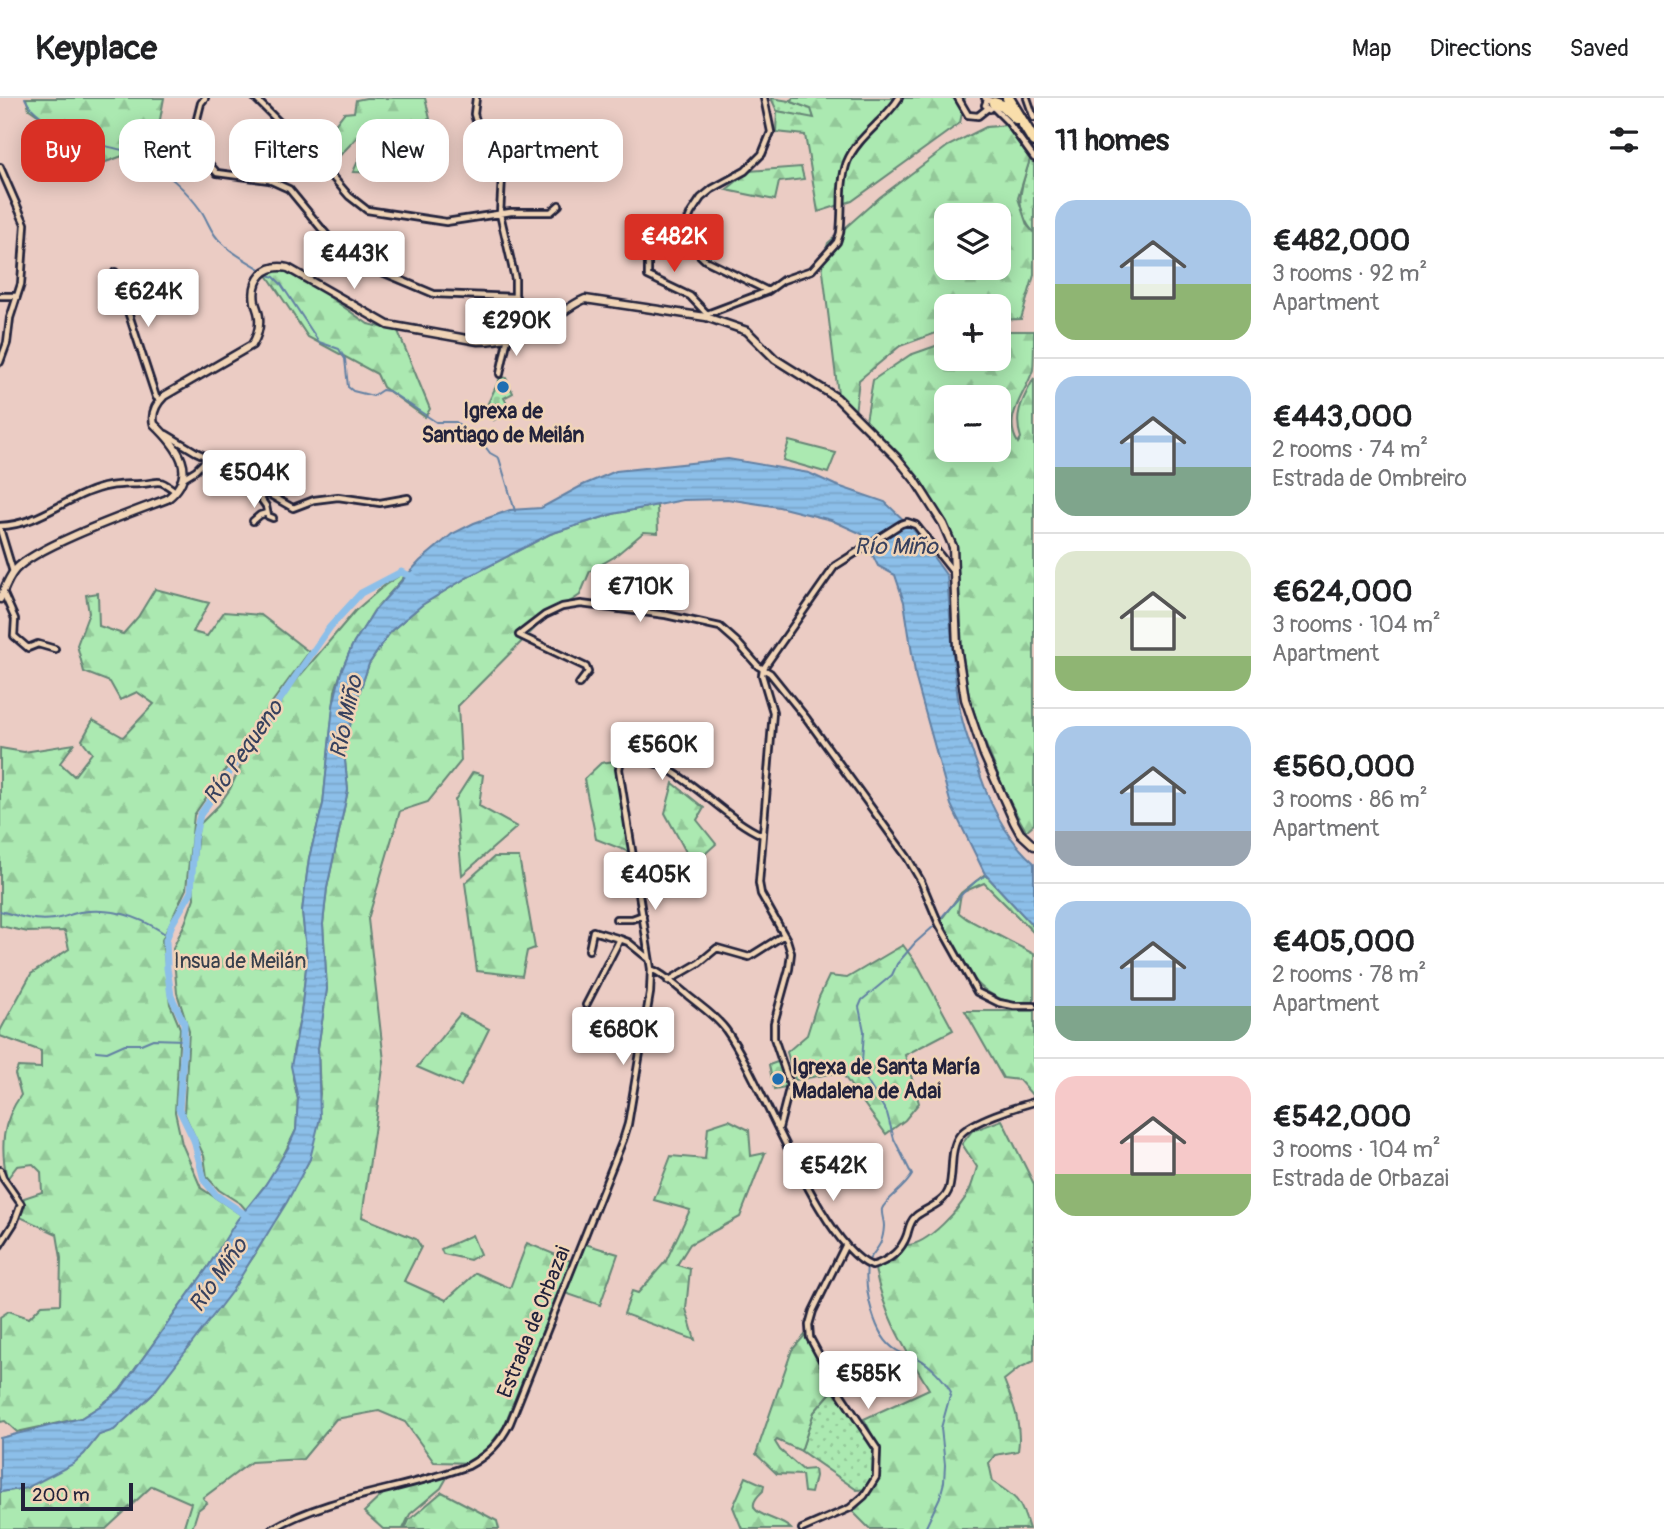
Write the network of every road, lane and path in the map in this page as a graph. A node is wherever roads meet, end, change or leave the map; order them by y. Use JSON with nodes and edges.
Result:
{"nodes":[{"id":1,"x":205,"y":98,"type":"edge"},
{"id":2,"x":255,"y":98,"type":"edge"},
{"id":3,"x":476,"y":98,"type":"edge"},
{"id":4,"x":764,"y":98,"type":"edge"},
{"id":5,"x":899,"y":98,"type":"edge"},
{"id":6,"x":958,"y":98,"type":"edge"},
{"id":7,"x":1027,"y":98,"type":"edge"},
{"id":8,"x":1011,"y":101,"type":"edge"},
{"id":9,"x":990,"y":102,"type":"edge"},
{"id":10,"x":1034,"y":118,"type":"edge"},
{"id":11,"x":1021,"y":121,"type":"junction"},
{"id":12,"x":1034,"y":141,"type":"edge"},
{"id":13,"x":1034,"y":158,"type":"edge"},
{"id":14,"x":0,"y":167,"type":"edge"},
{"id":15,"x":559,"y":205,"type":"dead end"},
{"id":16,"x":499,"y":214,"type":"junction"},
{"id":17,"x":681,"y":237,"type":"junction"},
{"id":18,"x":115,"y":272,"type":"dead end"},
{"id":19,"x":768,"y":291,"type":"junction"},
{"id":20,"x":0,"y":296,"type":"edge"},
{"id":21,"x":17,"y":296,"type":"junction"},
{"id":22,"x":516,"y":297,"type":"junction"},
{"id":23,"x":706,"y":316,"type":"junction"},
{"id":24,"x":511,"y":335,"type":"junction"},
{"id":25,"x":0,"y":362,"type":"edge"},
{"id":26,"x":500,"y":374,"type":"dead end"},
{"id":27,"x":160,"y":400,"type":"junction"},
{"id":28,"x":162,"y":432,"type":"junction"},
{"id":29,"x":208,"y":458,"type":"junction"},
{"id":30,"x":183,"y":478,"type":"junction"},
{"id":31,"x":176,"y":492,"type":"junction"},
{"id":32,"x":265,"y":492,"type":"junction"},
{"id":33,"x":408,"y":498,"type":"dead end"},
{"id":34,"x":267,"y":513,"type":"junction"},
{"id":35,"x":273,"y":518,"type":"dead end"},
{"id":36,"x":253,"y":521,"type":"dead end"},
{"id":37,"x":0,"y":528,"type":"edge"},
{"id":38,"x":13,"y":572,"type":"junction"},
{"id":39,"x":954,"y":573,"type":"junction"},
{"id":40,"x":1,"y":596,"type":"edge"},
{"id":41,"x":55,"y":649,"type":"dead end"},
{"id":42,"x":763,"y":669,"type":"junction"},
{"id":43,"x":579,"y":684,"type":"dead end"},
{"id":44,"x":762,"y":835,"type":"junction"},
{"id":45,"x":1034,"y":846,"type":"edge"},
{"id":46,"x":643,"y":915,"type":"junction"},
{"id":47,"x":616,"y":919,"type":"dead end"},
{"id":48,"x":784,"y":935,"type":"junction"},
{"id":49,"x":620,"y":939,"type":"junction"},
{"id":50,"x":589,"y":950,"type":"dead end"},
{"id":51,"x":649,"y":959,"type":"junction"},
{"id":52,"x":651,"y":971,"type":"junction"},
{"id":53,"x":668,"y":981,"type":"junction"},
{"id":54,"x":586,"y":1005,"type":"dead end"},
{"id":55,"x":1034,"y":1006,"type":"edge"},
{"id":56,"x":1034,"y":1102,"type":"edge"},
{"id":57,"x":779,"y":1124,"type":"junction"},
{"id":58,"x":0,"y":1170,"type":"edge"},
{"id":59,"x":0,"y":1245,"type":"edge"},
{"id":60,"x":845,"y":1246,"type":"junction"},
{"id":61,"x":272,"y":1529,"type":"edge"},
{"id":62,"x":802,"y":1529,"type":"edge"}],
"edges":[{"from":1,"to":22,"type":"street"},
{"from":2,"to":16,"type":"street"},
{"from":3,"to":16,"type":"street"},
{"from":4,"to":17,"type":"street"},
{"from":5,"to":19,"type":"street"},
{"from":6,"to":9,"type":"street"},
{"from":7,"to":10,"type":"street"},
{"from":8,"to":11,"type":"highway"},
{"from":9,"to":11,"type":"highway"},
{"from":9,"to":13,"type":"street"},
{"from":11,"to":12,"type":"highway"},
{"from":14,"to":21,"type":"street"},
{"from":15,"to":16,"type":"street"},
{"from":16,"to":22,"type":"street"},
{"from":17,"to":19,"type":"street"},
{"from":17,"to":23,"type":"street"},
{"from":18,"to":27,"type":"street"},
{"from":19,"to":23,"type":"street"},
{"from":20,"to":21,"type":"street"},
{"from":21,"to":25,"type":"street"},
{"from":22,"to":24,"type":"street"},
{"from":23,"to":24,"type":"street"},
{"from":23,"to":39,"type":"street"},
{"from":24,"to":26,"type":"street"},
{"from":24,"to":27,"type":"street"},
{"from":27,"to":28,"type":"street"},
{"from":28,"to":29,"type":"street"},
{"from":28,"to":30,"type":"street"},
{"from":29,"to":30,"type":"street"},
{"from":29,"to":32,"type":"street"},
{"from":30,"to":31,"type":"street"},
{"from":31,"to":37,"type":"street"},
{"from":31,"to":38,"type":"street"},
{"from":32,"to":33,"type":"street"},
{"from":32,"to":34,"type":"street"},
{"from":34,"to":35,"type":"street"},
{"from":34,"to":36,"type":"street"},
{"from":37,"to":38,"type":"street"},
{"from":38,"to":40,"type":"street"},
{"from":39,"to":42,"type":"street"},
{"from":39,"to":45,"type":"street"},
{"from":40,"to":41,"type":"street"},
{"from":42,"to":43,"type":"street"},
{"from":42,"to":44,"type":"street"},
{"from":42,"to":55,"type":"street"},
{"from":44,"to":46,"type":"street","name":"Estrada de Orbazai"},
{"from":44,"to":48,"type":"street"},
{"from":46,"to":47,"type":"street"},
{"from":46,"to":51,"type":"street","name":"Estrada de Orbazai"},
{"from":48,"to":53,"type":"street"},
{"from":48,"to":57,"type":"street"},
{"from":49,"to":50,"type":"street"},
{"from":49,"to":51,"type":"street"},
{"from":49,"to":54,"type":"street"},
{"from":51,"to":52,"type":"street","name":"Estrada de Orbazai"},
{"from":52,"to":53,"type":"street"},
{"from":52,"to":61,"type":"street","name":"Estrada de Orbazai"},
{"from":53,"to":57,"type":"street"},
{"from":56,"to":60,"type":"street"},
{"from":57,"to":60,"type":"street"},
{"from":58,"to":59,"type":"street"},
{"from":60,"to":62,"type":"street"}]}
